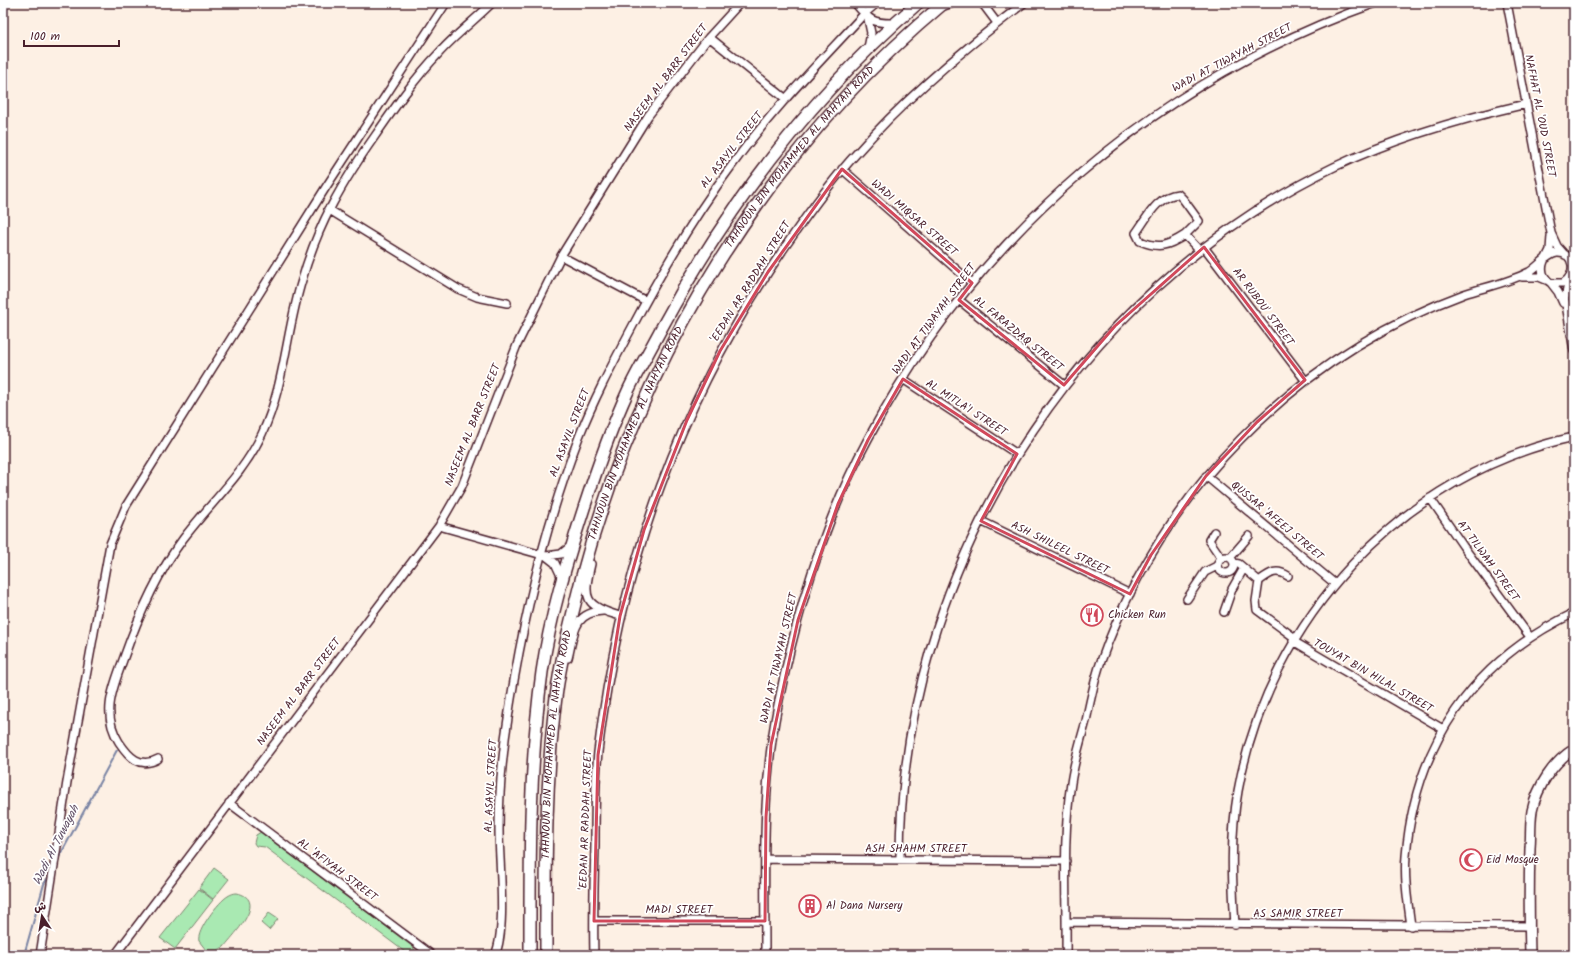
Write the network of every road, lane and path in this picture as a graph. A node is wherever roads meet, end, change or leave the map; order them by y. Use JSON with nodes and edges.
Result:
{"nodes":[{"id":1,"x":446,"y":3,"type":"edge"},
{"id":2,"x":492,"y":3,"type":"edge"},
{"id":3,"x":740,"y":3,"type":"edge"},
{"id":4,"x":855,"y":3,"type":"edge"},
{"id":5,"x":877,"y":3,"type":"edge"},
{"id":6,"x":918,"y":3,"type":"edge"},
{"id":7,"x":953,"y":3,"type":"edge"},
{"id":8,"x":1024,"y":3,"type":"edge"},
{"id":9,"x":1376,"y":3,"type":"edge"},
{"id":10,"x":1507,"y":3,"type":"edge"},
{"id":11,"x":981,"y":4,"type":"edge"},
{"id":12,"x":940,"y":6,"type":"edge"},
{"id":13,"x":866,"y":16,"type":"junction"},
{"id":14,"x":896,"y":23,"type":"junction"},
{"id":15,"x":997,"y":23,"type":"junction"},
{"id":16,"x":709,"y":37,"type":"junction"},
{"id":17,"x":868,"y":49,"type":"junction"},
{"id":18,"x":786,"y":99,"type":"junction"},
{"id":19,"x":1526,"y":104,"type":"junction"},
{"id":20,"x":842,"y":170,"type":"junction"},
{"id":21,"x":328,"y":209,"type":"junction"},
{"id":22,"x":1551,"y":233,"type":"junction"},
{"id":23,"x":1185,"y":235,"type":"junction"},
{"id":24,"x":1202,"y":249,"type":"junction"},
{"id":25,"x":561,"y":256,"type":"junction"},
{"id":26,"x":1569,"y":257,"type":"edge"},
{"id":27,"x":1545,"y":260,"type":"junction"},
{"id":28,"x":1572,"y":274,"type":"edge"},
{"id":29,"x":1518,"y":277,"type":"junction"},
{"id":30,"x":1549,"y":282,"type":"junction"},
{"id":31,"x":972,"y":283,"type":"junction"},
{"id":32,"x":959,"y":300,"type":"junction"},
{"id":33,"x":646,"y":301,"type":"junction"},
{"id":34,"x":507,"y":303,"type":"dead end"},
{"id":35,"x":1567,"y":313,"type":"junction"},
{"id":36,"x":1574,"y":351,"type":"edge"},
{"id":37,"x":903,"y":380,"type":"junction"},
{"id":38,"x":1305,"y":380,"type":"junction"},
{"id":39,"x":1064,"y":385,"type":"junction"},
{"id":40,"x":1574,"y":437,"type":"edge"},
{"id":41,"x":1017,"y":454,"type":"junction"},
{"id":42,"x":1206,"y":476,"type":"junction"},
{"id":43,"x":1430,"y":498,"type":"junction"},
{"id":44,"x":981,"y":521,"type":"junction"},
{"id":45,"x":439,"y":526,"type":"junction"},
{"id":46,"x":1214,"y":532,"type":"dead end"},
{"id":47,"x":594,"y":534,"type":"junction"},
{"id":48,"x":1249,"y":536,"type":"dead end"},
{"id":49,"x":572,"y":544,"type":"junction"},
{"id":50,"x":544,"y":556,"type":"junction"},
{"id":51,"x":1222,"y":559,"type":"junction"},
{"id":52,"x":1232,"y":561,"type":"junction"},
{"id":53,"x":1217,"y":566,"type":"junction"},
{"id":54,"x":1244,"y":568,"type":"junction"},
{"id":55,"x":1288,"y":576,"type":"dead end"},
{"id":56,"x":562,"y":579,"type":"junction"},
{"id":57,"x":1259,"y":581,"type":"junction"},
{"id":58,"x":1334,"y":583,"type":"junction"},
{"id":59,"x":1130,"y":594,"type":"junction"},
{"id":60,"x":1187,"y":599,"type":"dead end"},
{"id":61,"x":603,"y":611,"type":"junction"},
{"id":62,"x":1224,"y":612,"type":"dead end"},
{"id":63,"x":1574,"y":613,"type":"edge"},
{"id":64,"x":620,"y":616,"type":"junction"},
{"id":65,"x":1530,"y":637,"type":"junction"},
{"id":66,"x":1294,"y":640,"type":"junction"},
{"id":67,"x":556,"y":694,"type":"junction"},
{"id":68,"x":1443,"y":729,"type":"junction"},
{"id":69,"x":1574,"y":749,"type":"edge"},
{"id":70,"x":158,"y":759,"type":"dead end"},
{"id":71,"x":229,"y":803,"type":"junction"},
{"id":72,"x":765,"y":859,"type":"junction"},
{"id":73,"x":900,"y":860,"type":"junction"},
{"id":74,"x":1066,"y":861,"type":"junction"},
{"id":75,"x":594,"y":921,"type":"junction"},
{"id":76,"x":765,"y":921,"type":"junction"},
{"id":77,"x":1067,"y":922,"type":"junction"},
{"id":78,"x":1235,"y":925,"type":"junction"},
{"id":79,"x":1411,"y":926,"type":"junction"},
{"id":80,"x":1529,"y":926,"type":"junction"},
{"id":81,"x":40,"y":955,"type":"edge"},
{"id":82,"x":115,"y":955,"type":"edge"},
{"id":83,"x":432,"y":955,"type":"edge"},
{"id":84,"x":495,"y":955,"type":"edge"},
{"id":85,"x":530,"y":955,"type":"edge"},
{"id":86,"x":546,"y":955,"type":"edge"},
{"id":87,"x":594,"y":955,"type":"edge"},
{"id":88,"x":765,"y":955,"type":"edge"},
{"id":89,"x":1066,"y":955,"type":"edge"},
{"id":90,"x":1530,"y":955,"type":"edge"}],
"edges":[{"from":1,"to":81,"type":"street"},
{"from":2,"to":21,"type":"street"},
{"from":3,"to":16,"type":"street","name":"NASEEM AL BARR STREET"},
{"from":4,"to":13,"type":"street"},
{"from":5,"to":13,"type":"street","name":"AL ASAYIL STREET"},
{"from":6,"to":14,"type":"main road","name":"TAHNOUN BIN MOHAMMED AL NAHYAN ROAD"},
{"from":7,"to":12,"type":"street"},
{"from":8,"to":15,"type":"street","name":"'EEDAN AR RADDAH STREET"},
{"from":9,"to":31,"type":"street","name":"WADI AT TIWAYAH STREET"},
{"from":10,"to":19,"type":"street","name":"NAFHAT AL 'OUD STREET"},
{"from":11,"to":15,"type":"street"},
{"from":12,"to":47,"type":"main road","name":"TAHNOUN BIN MOHAMMED AL NAHYAN ROAD"},
{"from":13,"to":14,"type":"street"},
{"from":13,"to":17,"type":"street"},
{"from":13,"to":18,"type":"street","name":"AL ASAYIL STREET"},
{"from":14,"to":17,"type":"main road","name":"TAHNOUN BIN MOHAMMED AL NAHYAN ROAD"},
{"from":15,"to":20,"type":"street","name":"'EEDAN AR RADDAH STREET"},
{"from":16,"to":18,"type":"street"},
{"from":16,"to":25,"type":"street","name":"NASEEM AL BARR STREET"},
{"from":17,"to":49,"type":"main road","name":"TAHNOUN BIN MOHAMMED AL NAHYAN ROAD"},
{"from":18,"to":33,"type":"street","name":"AL ASAYIL STREET"},
{"from":19,"to":22,"type":"street","name":"NAFHAT AL 'OUD STREET"},
{"from":19,"to":24,"type":"street"},
{"from":20,"to":31,"type":"street","name":"WADI MIQSAR STREET"},
{"from":20,"to":64,"type":"street","name":"'EEDAN AR RADDAH STREET"},
{"from":21,"to":34,"type":"street"},
{"from":21,"to":70,"type":"street"},
{"from":22,"to":26,"type":"street","name":"NAFHAT AL 'OUD STREET"},
{"from":22,"to":27,"type":"street","name":"NAFHAT AL 'OUD STREET"},
{"from":23,"to":23,"type":"street"},
{"from":23,"to":24,"type":"street","name":"AR RUBOU' STREET"},
{"from":24,"to":38,"type":"street","name":"AR RUBOU' STREET"},
{"from":24,"to":39,"type":"street"},
{"from":25,"to":33,"type":"street"},
{"from":25,"to":45,"type":"street","name":"NASEEM AL BARR STREET"},
{"from":26,"to":27,"type":"street"},
{"from":26,"to":28,"type":"street"},
{"from":27,"to":29,"type":"street"},
{"from":27,"to":30,"type":"street"},
{"from":28,"to":30,"type":"street"},
{"from":28,"to":35,"type":"street"},
{"from":29,"to":30,"type":"street"},
{"from":29,"to":38,"type":"street"},
{"from":30,"to":35,"type":"street"},
{"from":31,"to":32,"type":"street","name":"WADI AT TIWAYAH STREET"},
{"from":32,"to":37,"type":"street","name":"WADI AT TIWAYAH STREET"},
{"from":32,"to":39,"type":"street","name":"AL FARAZDAQ STREET"},
{"from":33,"to":50,"type":"street","name":"AL ASAYIL STREET"},
{"from":35,"to":36,"type":"street"},
{"from":37,"to":41,"type":"street","name":"AL MITLA'I STREET"},
{"from":37,"to":72,"type":"street","name":"WADI AT TIWAYAH STREET"},
{"from":38,"to":42,"type":"street"},
{"from":39,"to":41,"type":"street"},
{"from":40,"to":43,"type":"street"},
{"from":41,"to":44,"type":"street"},
{"from":42,"to":58,"type":"street","name":"QUSSAR 'AFEEJ STREET"},
{"from":42,"to":59,"type":"street"},
{"from":43,"to":58,"type":"street"},
{"from":43,"to":65,"type":"street","name":"AT TILWAH STREET"},
{"from":44,"to":59,"type":"street","name":"ASH SHILEEL STREET"},
{"from":44,"to":73,"type":"street"},
{"from":45,"to":50,"type":"street"},
{"from":45,"to":71,"type":"street","name":"NASEEM AL BARR STREET"},
{"from":46,"to":51,"type":"street"},
{"from":47,"to":61,"type":"street"},
{"from":47,"to":67,"type":"main road","name":"TAHNOUN BIN MOHAMMED AL NAHYAN ROAD"},
{"from":48,"to":52,"type":"street"},
{"from":49,"to":50,"type":"street"},
{"from":49,"to":56,"type":"main road","name":"TAHNOUN BIN MOHAMMED AL NAHYAN ROAD"},
{"from":50,"to":56,"type":"street"},
{"from":50,"to":84,"type":"street","name":"AL ASAYIL STREET"},
{"from":51,"to":52,"type":"street"},
{"from":51,"to":53,"type":"street"},
{"from":52,"to":53,"type":"street"},
{"from":52,"to":54,"type":"street"},
{"from":53,"to":60,"type":"street"},
{"from":54,"to":57,"type":"street"},
{"from":54,"to":62,"type":"street"},
{"from":55,"to":57,"type":"street"},
{"from":56,"to":85,"type":"main road","name":"TAHNOUN BIN MOHAMMED AL NAHYAN ROAD"},
{"from":57,"to":66,"type":"street","name":"TOUYAT BIN HILAL STREET"},
{"from":58,"to":66,"type":"street"},
{"from":59,"to":74,"type":"street"},
{"from":61,"to":64,"type":"street"},
{"from":61,"to":67,"type":"street"},
{"from":63,"to":65,"type":"street"},
{"from":64,"to":75,"type":"street","name":"'EEDAN AR RADDAH STREET"},
{"from":65,"to":68,"type":"street"},
{"from":66,"to":68,"type":"street","name":"TOUYAT BIN HILAL STREET"},
{"from":66,"to":78,"type":"street"},
{"from":67,"to":86,"type":"main road","name":"TAHNOUN BIN MOHAMMED AL NAHYAN ROAD"},
{"from":68,"to":79,"type":"street"},
{"from":69,"to":80,"type":"street"},
{"from":71,"to":82,"type":"street","name":"NASEEM AL BARR STREET"},
{"from":71,"to":83,"type":"street","name":"AL 'AFIYAH STREET"},
{"from":72,"to":73,"type":"street","name":"ASH SHAHM STREET"},
{"from":72,"to":76,"type":"street","name":"WADI AT TIWAYAH STREET"},
{"from":73,"to":74,"type":"street","name":"ASH SHAHM STREET"},
{"from":74,"to":77,"type":"street"},
{"from":75,"to":76,"type":"street","name":"MADI STREET"},
{"from":75,"to":87,"type":"street","name":"'EEDAN AR RADDAH STREET"},
{"from":76,"to":88,"type":"street","name":"WADI AT TIWAYAH STREET"},
{"from":77,"to":78,"type":"street","name":"AS SAMIR STREET"},
{"from":77,"to":89,"type":"street"},
{"from":78,"to":79,"type":"street","name":"AS SAMIR STREET"},
{"from":79,"to":80,"type":"street","name":"AS SAMIR STREET"},
{"from":80,"to":90,"type":"street"}]}
